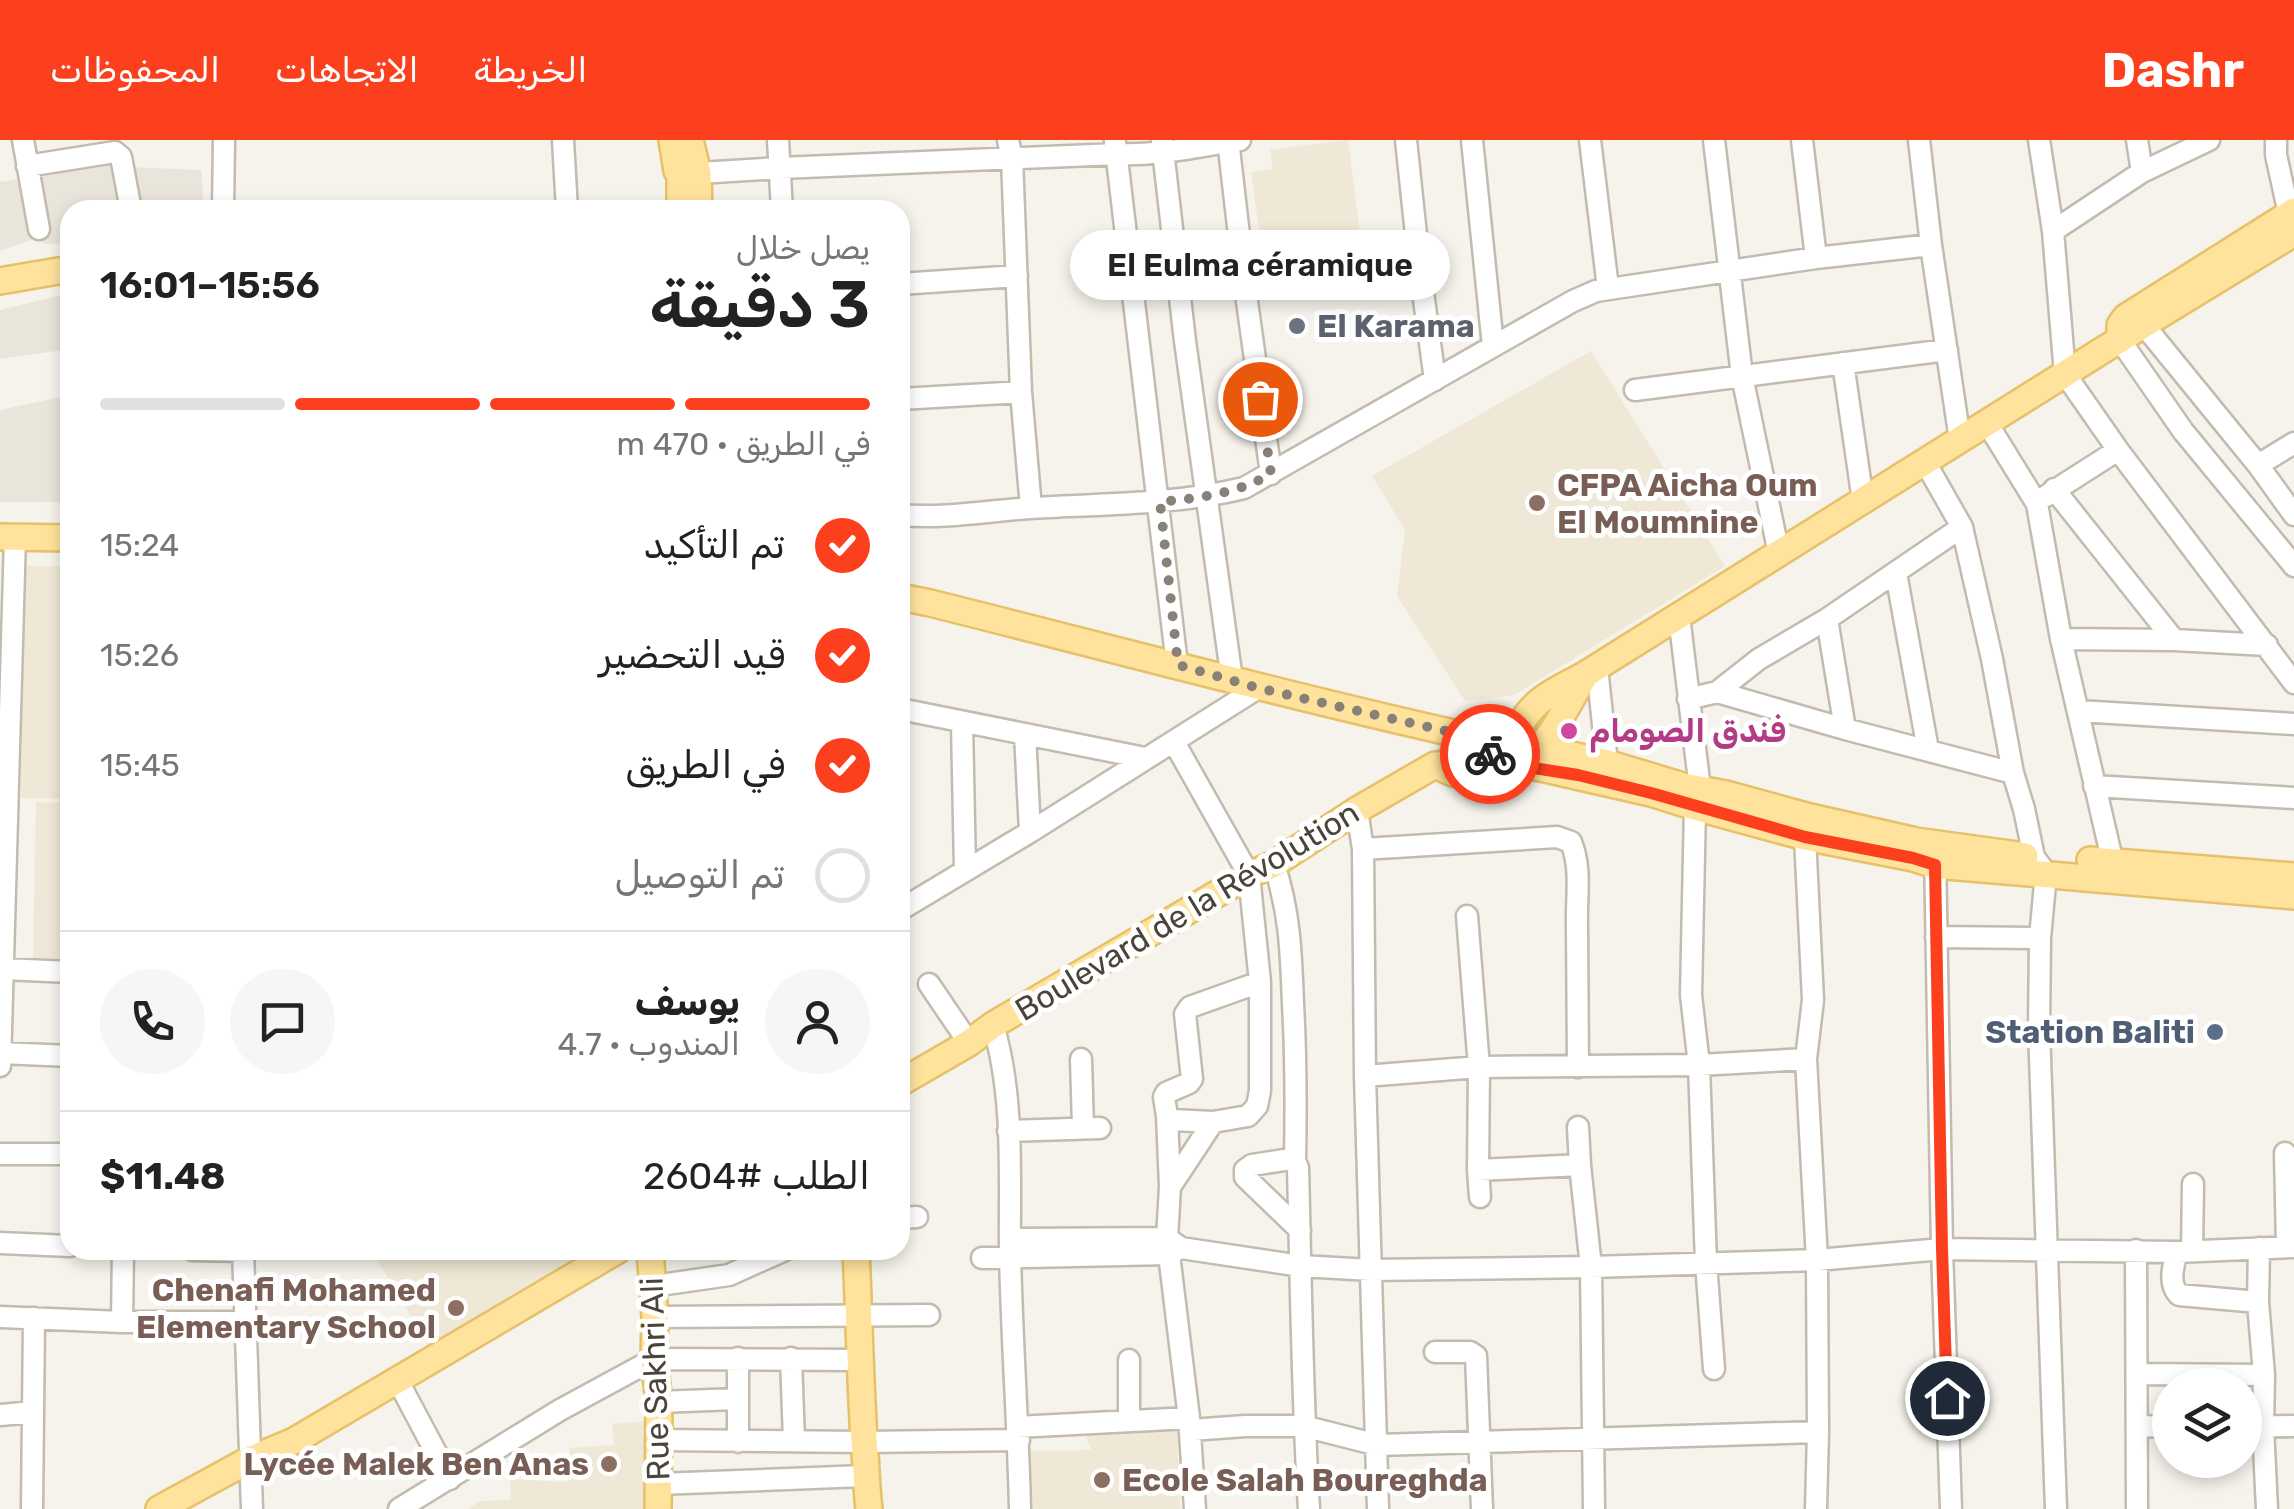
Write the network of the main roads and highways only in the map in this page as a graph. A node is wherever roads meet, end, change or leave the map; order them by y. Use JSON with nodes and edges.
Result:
{"nodes":[{"id":1,"x":672,"y":140,"type":"edge"},
{"id":2,"x":690,"y":140,"type":"edge"},
{"id":3,"x":689,"y":174,"type":"junction"},
{"id":4,"x":682,"y":200,"type":"edge"},
{"id":5,"x":696,"y":200,"type":"edge"},
{"id":6,"x":2291,"y":230,"type":"edge"},
{"id":7,"x":60,"y":271,"type":"edge"},
{"id":8,"x":0,"y":281,"type":"edge"},
{"id":9,"x":7,"y":537,"type":"edge"},
{"id":10,"x":60,"y":538,"type":"edge"},
{"id":11,"x":910,"y":600,"type":"edge"},
{"id":12,"x":1591,"y":671,"type":"junction"},
{"id":13,"x":1515,"y":732,"type":"junction"},
{"id":14,"x":1513,"y":756,"type":"junction"},
{"id":15,"x":2115,"y":870,"type":"junction"},
{"id":16,"x":2294,"y":876,"type":"edge"},
{"id":17,"x":2294,"y":896,"type":"edge"},
{"id":18,"x":910,"y":1077,"type":"edge"},
{"id":19,"x":594,"y":1260,"type":"edge"},
{"id":20,"x":651,"y":1260,"type":"edge"},
{"id":21,"x":856,"y":1260,"type":"edge"},
{"id":22,"x":659,"y":1496,"type":"edge"},
{"id":23,"x":159,"y":1509,"type":"edge"},
{"id":24,"x":869,"y":1509,"type":"edge"}],
"edges":[{"from":1,"to":3,"type":"main road"},
{"from":2,"to":3,"type":"main road"},
{"from":3,"to":4,"type":"main road"},
{"from":3,"to":5,"type":"main road"},
{"from":6,"to":12,"type":"main road"},
{"from":7,"to":8,"type":"main road"},
{"from":9,"to":10,"type":"main road"},
{"from":11,"to":14,"type":"main road"},
{"from":12,"to":13,"type":"main road"},
{"from":12,"to":14,"type":"main road"},
{"from":13,"to":14,"type":"main road"},
{"from":13,"to":14,"type":"main road"},
{"from":14,"to":15,"type":"main road"},
{"from":14,"to":18,"type":"main road","name":"Boulevard de la Révolution"},
{"from":15,"to":16,"type":"main road"},
{"from":15,"to":17,"type":"main road"},
{"from":19,"to":23,"type":"main road"},
{"from":20,"to":22,"type":"main road","name":"Rue Sakhri Ali"},
{"from":21,"to":24,"type":"main road"}]}
